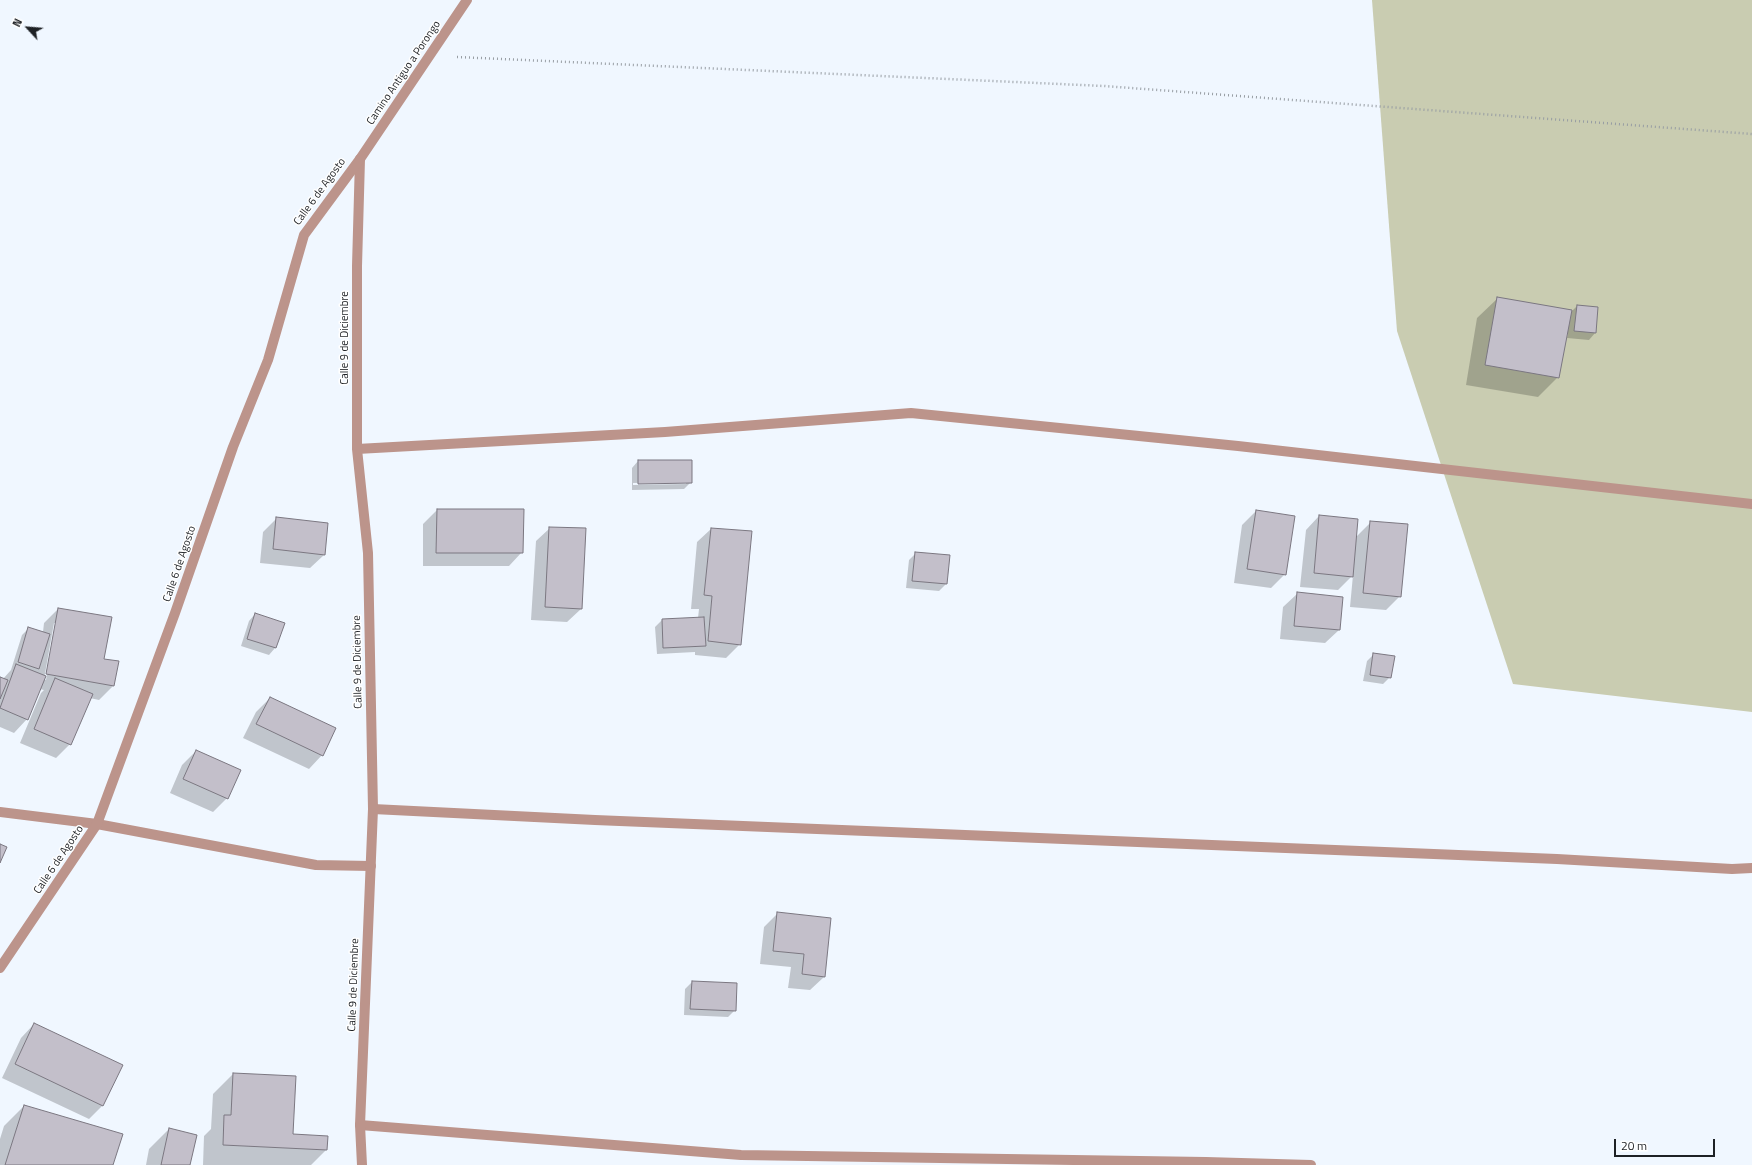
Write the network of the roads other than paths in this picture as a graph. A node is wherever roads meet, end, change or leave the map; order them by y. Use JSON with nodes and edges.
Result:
{"nodes":[{"id":1,"x":467,"y":0,"type":"edge"},
{"id":2,"x":360,"y":159,"type":"junction"},
{"id":3,"x":357,"y":449,"type":"junction"},
{"id":4,"x":1752,"y":504,"type":"edge"},
{"id":5,"x":373,"y":809,"type":"junction"},
{"id":6,"x":0,"y":812,"type":"edge"},
{"id":7,"x":98,"y":824,"type":"junction"},
{"id":8,"x":371,"y":866,"type":"junction"},
{"id":9,"x":1752,"y":868,"type":"edge"},
{"id":10,"x":0,"y":968,"type":"edge"},
{"id":11,"x":360,"y":1125,"type":"junction"},
{"id":12,"x":362,"y":1165,"type":"edge"},
{"id":13,"x":1311,"y":1165,"type":"edge"}],
"edges":[{"from":1,"to":2,"type":"street","name":"Camino Antiguo a Porongo"},
{"from":2,"to":3,"type":"street","name":"Calle 9 de Diciembre"},
{"from":2,"to":7,"type":"street","name":"Calle 6 de Agosto"},
{"from":3,"to":4,"type":"street"},
{"from":3,"to":5,"type":"street","name":"Calle 9 de Diciembre"},
{"from":5,"to":8,"type":"street","name":"Calle 9 de Diciembre"},
{"from":5,"to":9,"type":"street"},
{"from":6,"to":7,"type":"street"},
{"from":7,"to":8,"type":"street"},
{"from":7,"to":10,"type":"street","name":"Calle 6 de Agosto"},
{"from":8,"to":11,"type":"street","name":"Calle 9 de Diciembre"},
{"from":11,"to":12,"type":"street","name":"Calle 9 de Diciembre"},
{"from":11,"to":13,"type":"street"}]}
